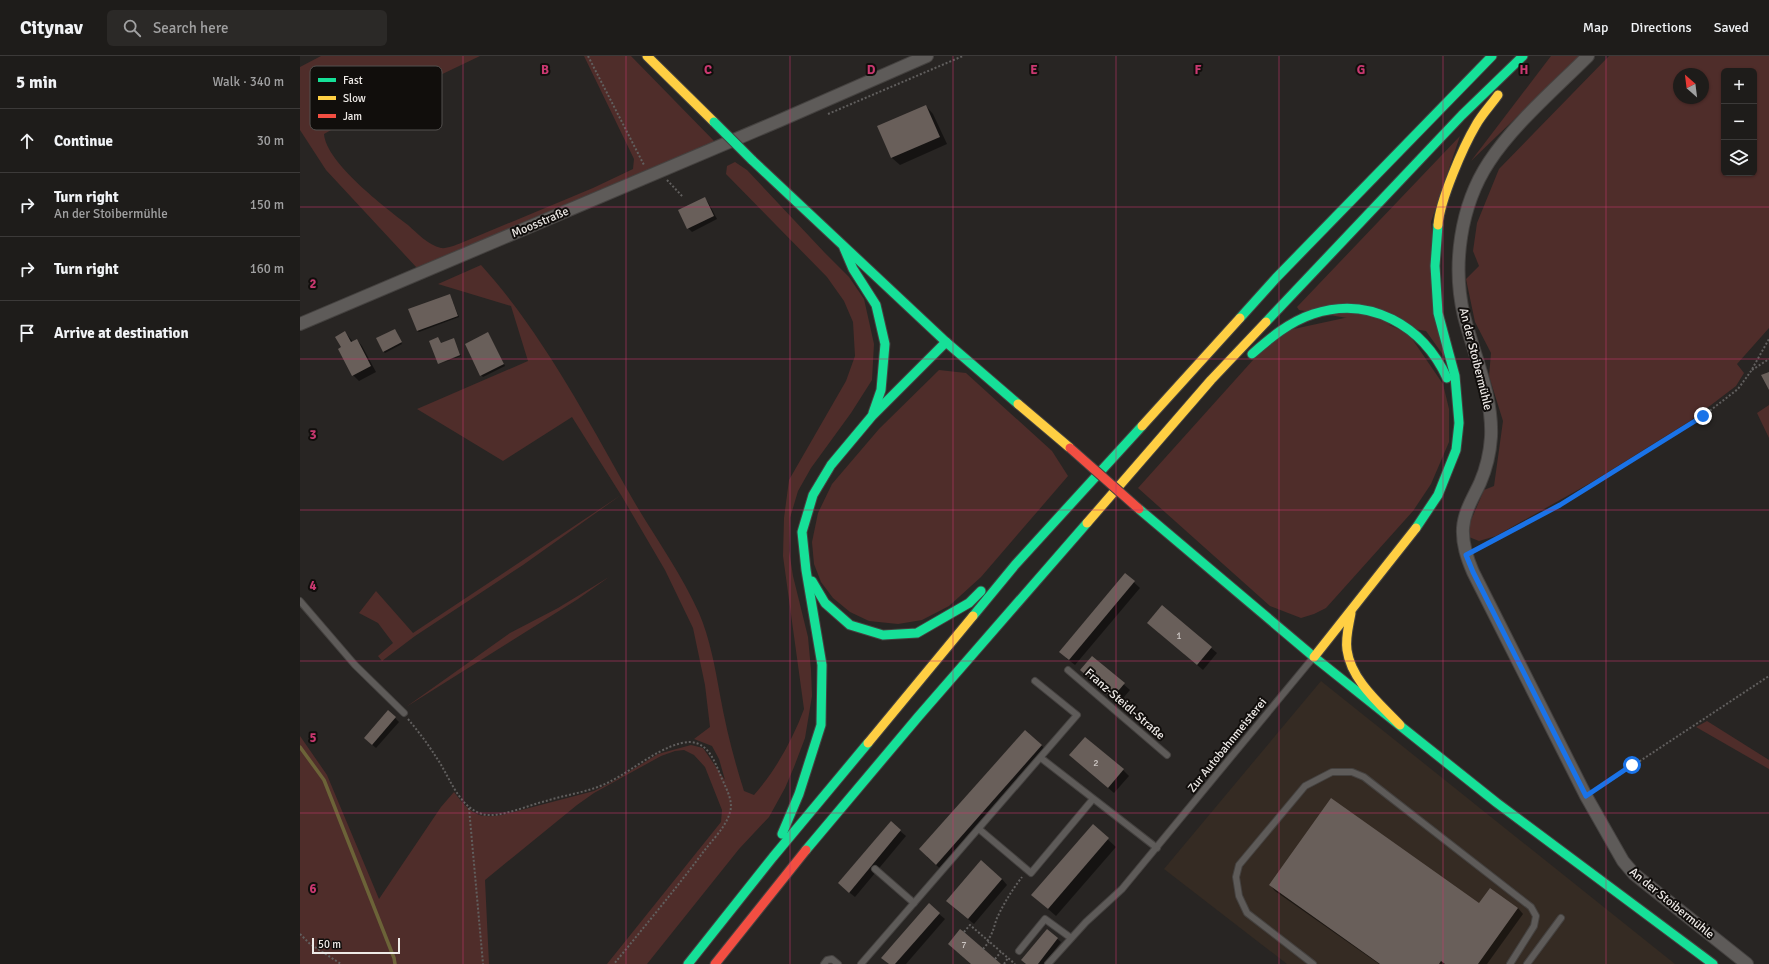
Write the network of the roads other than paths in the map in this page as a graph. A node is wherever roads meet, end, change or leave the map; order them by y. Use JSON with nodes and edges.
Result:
{"nodes":[{"id":1,"x":647,"y":56,"type":"edge"},
{"id":2,"x":927,"y":56,"type":"edge"},
{"id":3,"x":1492,"y":56,"type":"edge"},
{"id":4,"x":1523,"y":56,"type":"edge"},
{"id":5,"x":1588,"y":56,"type":"edge"},
{"id":6,"x":1506,"y":86,"type":"dead end"},
{"id":7,"x":844,"y":248,"type":"junction"},
{"id":8,"x":300,"y":324,"type":"edge"},
{"id":9,"x":946,"y":342,"type":"junction"},
{"id":10,"x":1247,"y":358,"type":"dead end"},
{"id":11,"x":1236,"y":368,"type":"dead end"},
{"id":12,"x":1212,"y":380,"type":"junction"},
{"id":13,"x":1455,"y":394,"type":"junction"},
{"id":14,"x":872,"y":416,"type":"junction"},
{"id":15,"x":1015,"y":565,"type":"junction"},
{"id":16,"x":806,"y":570,"type":"junction"},
{"id":17,"x":300,"y":601,"type":"edge"},
{"id":18,"x":1351,"y":613,"type":"junction"},
{"id":19,"x":1314,"y":656,"type":"junction"},
{"id":20,"x":1068,"y":670,"type":"dead end"},
{"id":21,"x":1035,"y":681,"type":"dead end"},
{"id":22,"x":404,"y":713,"type":"road end"},
{"id":23,"x":1400,"y":725,"type":"junction"},
{"id":24,"x":1167,"y":755,"type":"dead end"},
{"id":25,"x":1041,"y":758,"type":"junction"},
{"id":26,"x":1093,"y":799,"type":"junction"},
{"id":27,"x":979,"y":829,"type":"junction"},
{"id":28,"x":1156,"y":848,"type":"junction"},
{"id":29,"x":772,"y":857,"type":"junction"},
{"id":30,"x":875,"y":869,"type":"dead end"},
{"id":31,"x":914,"y":903,"type":"junction"},
{"id":32,"x":1561,"y":918,"type":"dead end"},
{"id":33,"x":1071,"y":938,"type":"junction"},
{"id":34,"x":1019,"y":951,"type":"dead end"},
{"id":35,"x":688,"y":964,"type":"edge"},
{"id":36,"x":715,"y":964,"type":"edge"},
{"id":37,"x":824,"y":964,"type":"edge"},
{"id":38,"x":838,"y":964,"type":"edge"},
{"id":39,"x":861,"y":964,"type":"edge"},
{"id":40,"x":1048,"y":964,"type":"edge"},
{"id":41,"x":1313,"y":964,"type":"edge"},
{"id":42,"x":1510,"y":964,"type":"edge"},
{"id":43,"x":1528,"y":964,"type":"edge"},
{"id":44,"x":1713,"y":964,"type":"edge"},
{"id":45,"x":1747,"y":964,"type":"edge"}],
"edges":[{"from":1,"to":7,"type":"main road","bridge":true},
{"from":2,"to":8,"type":"street","name":"Moosstraße"},
{"from":3,"to":15,"type":"main road"},
{"from":4,"to":12,"type":"main road"},
{"from":5,"to":45,"type":"street","name":"An der Stoibermühle"},
{"from":6,"to":13,"type":"main road"},
{"from":7,"to":9,"type":"main road"},
{"from":7,"to":14,"type":"main road"},
{"from":9,"to":14,"type":"main road"},
{"from":9,"to":19,"type":"main road","bridge":true},
{"from":10,"to":13,"type":"main road"},
{"from":11,"to":12,"type":"main road"},
{"from":12,"to":36,"type":"main road"},
{"from":13,"to":18,"type":"main road"},
{"from":14,"to":16,"type":"main road"},
{"from":15,"to":16,"type":"main road"},
{"from":15,"to":29,"type":"main road"},
{"from":16,"to":29,"type":"main road"},
{"from":17,"to":22,"type":"lane"},
{"from":18,"to":19,"type":"main road"},
{"from":18,"to":23,"type":"main road"},
{"from":19,"to":23,"type":"main road"},
{"from":19,"to":28,"type":"lane","name":"Zur Autobahnmeisterei"},
{"from":20,"to":24,"type":"lane","name":"Franz-Steidl-Straße"},
{"from":21,"to":25,"type":"lane"},
{"from":23,"to":44,"type":"main road"},
{"from":25,"to":26,"type":"lane"},
{"from":25,"to":27,"type":"lane"},
{"from":26,"to":27,"type":"lane"},
{"from":26,"to":28,"type":"lane"},
{"from":27,"to":31,"type":"lane"},
{"from":28,"to":33,"type":"lane","name":"Zur Autobahnmeisterei"},
{"from":29,"to":35,"type":"main road"},
{"from":30,"to":31,"type":"lane"},
{"from":31,"to":39,"type":"lane"},
{"from":32,"to":43,"type":"lane"},
{"from":33,"to":34,"type":"lane"},
{"from":33,"to":40,"type":"lane","name":"Zur Autobahnmeisterei"},
{"from":37,"to":38,"type":"lane"},
{"from":41,"to":42,"type":"lane"}]}
